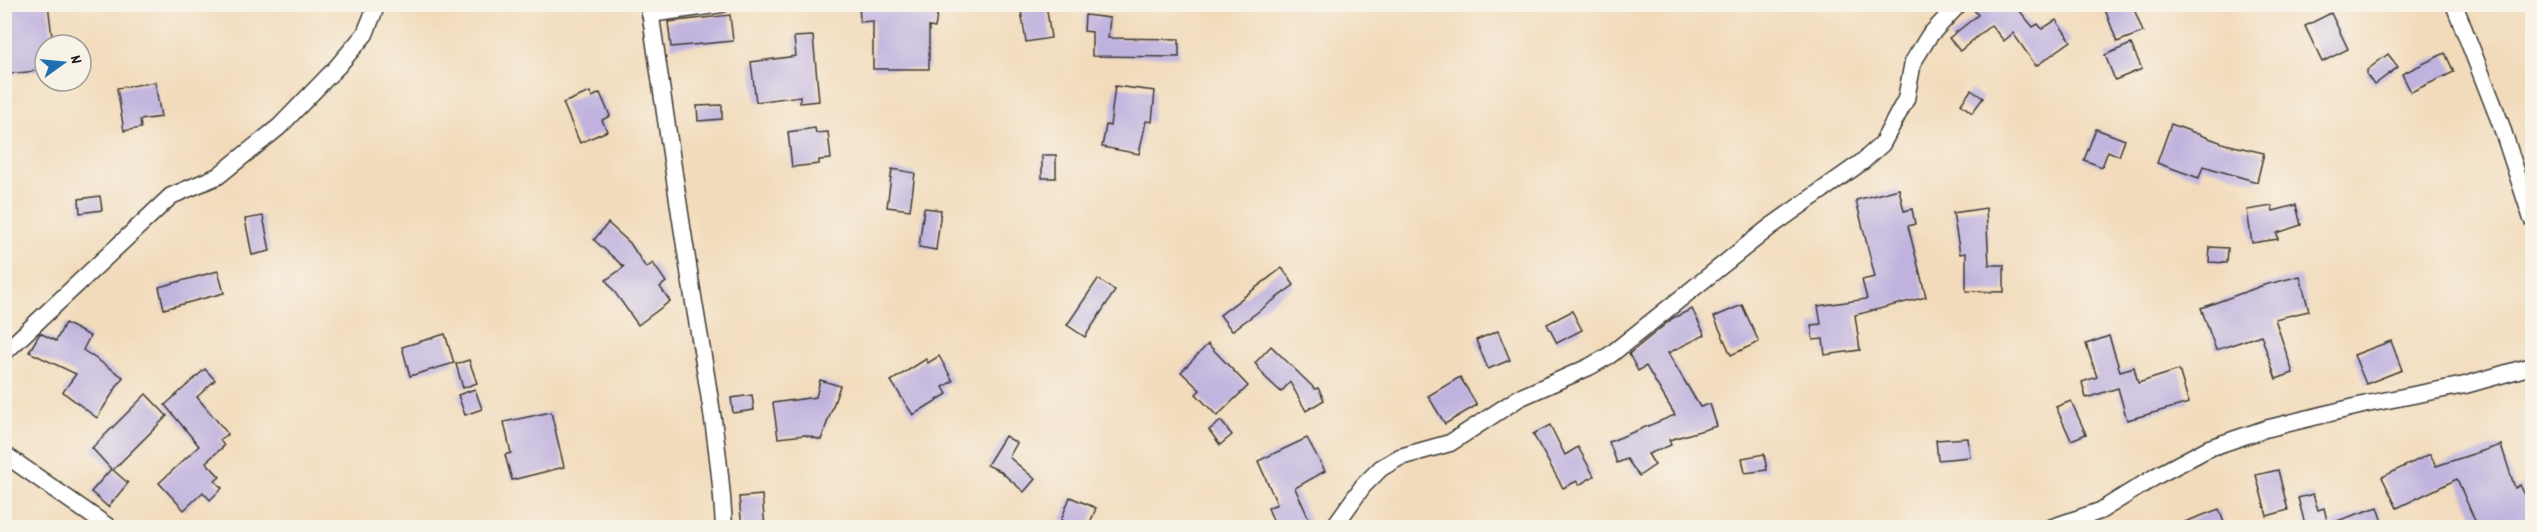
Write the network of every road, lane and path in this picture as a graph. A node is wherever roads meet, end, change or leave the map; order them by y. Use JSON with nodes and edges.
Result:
{"nodes":[{"id":1,"x":377,"y":4,"type":"edge"},
{"id":2,"x":722,"y":4,"type":"edge"},
{"id":3,"x":1959,"y":4,"type":"edge"},
{"id":4,"x":2454,"y":4,"type":"edge"},
{"id":5,"x":649,"y":9,"type":"edge"},
{"id":6,"x":2532,"y":219,"type":"edge"},
{"id":7,"x":4,"y":352,"type":"edge"},
{"id":8,"x":2532,"y":366,"type":"edge"},
{"id":9,"x":4,"y":454,"type":"edge"},
{"id":10,"x":110,"y":528,"type":"edge"},
{"id":11,"x":724,"y":528,"type":"edge"},
{"id":12,"x":1333,"y":528,"type":"edge"},
{"id":13,"x":2050,"y":528,"type":"edge"}],
"edges":[{"from":1,"to":7,"type":"street"},
{"from":2,"to":5,"type":"street"},
{"from":3,"to":12,"type":"street"},
{"from":4,"to":6,"type":"street"},
{"from":5,"to":11,"type":"street"},
{"from":8,"to":13,"type":"street"},
{"from":9,"to":10,"type":"street"}]}
